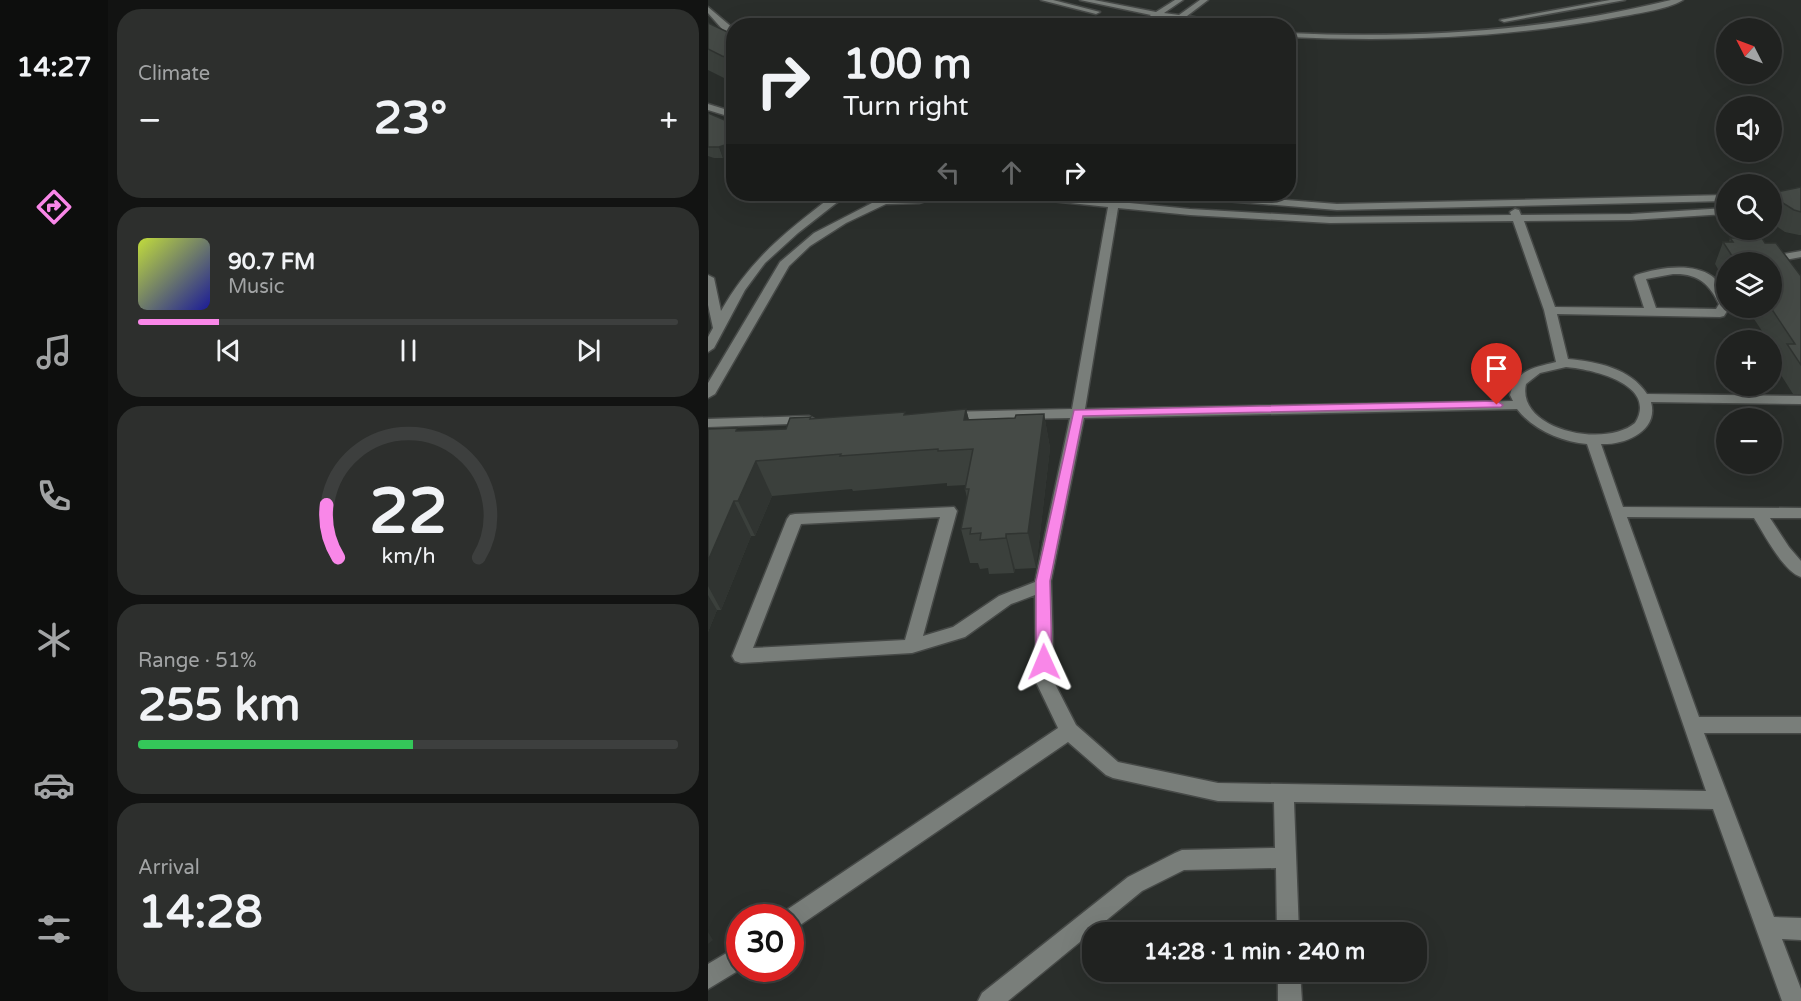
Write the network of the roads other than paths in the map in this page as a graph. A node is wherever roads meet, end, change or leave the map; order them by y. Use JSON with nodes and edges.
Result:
{"nodes":[{"id":1,"x":1044,"y":0,"type":"edge"},
{"id":2,"x":1083,"y":0,"type":"edge"},
{"id":3,"x":1180,"y":0,"type":"edge"},
{"id":4,"x":1205,"y":0,"type":"edge"},
{"id":5,"x":1622,"y":0,"type":"edge"},
{"id":6,"x":1680,"y":0,"type":"edge"},
{"id":7,"x":708,"y":9,"type":"edge"},
{"id":8,"x":1101,"y":14,"type":"dead end"},
{"id":9,"x":1157,"y":14,"type":"junction"},
{"id":10,"x":1150,"y":18,"type":"edge"},
{"id":11,"x":1171,"y":18,"type":"edge"},
{"id":12,"x":1184,"y":18,"type":"edge"},
{"id":13,"x":1492,"y":22,"type":"dead end"},
{"id":14,"x":726,"y":28,"type":"edge"},
{"id":15,"x":1296,"y":28,"type":"edge"},
{"id":16,"x":1412,"y":28,"type":"dead end"},
{"id":17,"x":1296,"y":36,"type":"edge"},
{"id":18,"x":708,"y":106,"type":"edge"},
{"id":19,"x":726,"y":112,"type":"edge"},
{"id":20,"x":708,"y":116,"type":"edge"},
{"id":21,"x":726,"y":122,"type":"edge"},
{"id":22,"x":1716,"y":198,"type":"edge"},
{"id":23,"x":834,"y":201,"type":"edge"},
{"id":24,"x":875,"y":201,"type":"edge"},
{"id":25,"x":909,"y":201,"type":"edge"},
{"id":26,"x":1092,"y":201,"type":"edge"},
{"id":27,"x":1263,"y":201,"type":"edge"},
{"id":28,"x":883,"y":202,"type":"junction"},
{"id":29,"x":1114,"y":203,"type":"junction"},
{"id":30,"x":1511,"y":205,"type":"junction"},
{"id":31,"x":1716,"y":212,"type":"edge"},
{"id":32,"x":1518,"y":219,"type":"junction"},
{"id":33,"x":1801,"y":254,"type":"edge"},
{"id":34,"x":708,"y":278,"type":"edge"},
{"id":35,"x":1801,"y":295,"type":"edge"},
{"id":36,"x":1550,"y":309,"type":"junction"},
{"id":37,"x":1651,"y":311,"type":"junction"},
{"id":38,"x":719,"y":328,"type":"junction"},
{"id":39,"x":708,"y":348,"type":"edge"},
{"id":40,"x":1563,"y":363,"type":"junction"},
{"id":41,"x":708,"y":394,"type":"edge"},
{"id":42,"x":1643,"y":398,"type":"junction"},
{"id":43,"x":1801,"y":400,"type":"edge"},
{"id":44,"x":1520,"y":405,"type":"junction"},
{"id":45,"x":1078,"y":412,"type":"junction"},
{"id":46,"x":935,"y":417,"type":"edge"},
{"id":47,"x":827,"y":420,"type":"edge"},
{"id":48,"x":708,"y":423,"type":"edge"},
{"id":49,"x":1593,"y":441,"type":"junction"},
{"id":50,"x":1617,"y":512,"type":"junction"},
{"id":51,"x":1759,"y":513,"type":"junction"},
{"id":52,"x":1801,"y":513,"type":"edge"},
{"id":53,"x":1801,"y":571,"type":"edge"},
{"id":54,"x":1043,"y":585,"type":"junction"},
{"id":55,"x":912,"y":646,"type":"junction"},
{"id":56,"x":1692,"y":725,"type":"junction"},
{"id":57,"x":1801,"y":725,"type":"edge"},
{"id":58,"x":1069,"y":730,"type":"junction"},
{"id":59,"x":1284,"y":792,"type":"junction"},
{"id":60,"x":1721,"y":800,"type":"junction"},
{"id":61,"x":1286,"y":858,"type":"junction"},
{"id":62,"x":804,"y":911,"type":"edge"},
{"id":63,"x":1288,"y":922,"type":"edge"},
{"id":64,"x":1767,"y":928,"type":"junction"},
{"id":65,"x":1801,"y":929,"type":"edge"},
{"id":66,"x":726,"y":966,"type":"edge"},
{"id":67,"x":708,"y":978,"type":"edge"},
{"id":68,"x":1289,"y":982,"type":"edge"},
{"id":69,"x":990,"y":1001,"type":"edge"},
{"id":70,"x":1290,"y":1001,"type":"edge"},
{"id":71,"x":1794,"y":1001,"type":"edge"}],
"edges":[{"from":1,"to":8,"type":"street"},
{"from":2,"to":9,"type":"street"},
{"from":3,"to":9,"type":"street"},
{"from":4,"to":12,"type":"street"},
{"from":5,"to":13,"type":"street"},
{"from":6,"to":17,"type":"street"},
{"from":7,"to":14,"type":"street"},
{"from":9,"to":10,"type":"street"},
{"from":9,"to":11,"type":"street"},
{"from":15,"to":16,"type":"street"},
{"from":18,"to":19,"type":"street"},
{"from":20,"to":21,"type":"street"},
{"from":22,"to":30,"type":"street"},
{"from":23,"to":38,"type":"street"},
{"from":24,"to":28,"type":"street"},
{"from":25,"to":28,"type":"street"},
{"from":26,"to":29,"type":"street"},
{"from":27,"to":30,"type":"street"},
{"from":28,"to":41,"type":"street"},
{"from":29,"to":32,"type":"street"},
{"from":29,"to":45,"type":"street"},
{"from":30,"to":32,"type":"street"},
{"from":31,"to":32,"type":"street"},
{"from":32,"to":36,"type":"street"},
{"from":33,"to":35,"type":"street"},
{"from":34,"to":38,"type":"street"},
{"from":36,"to":37,"type":"street"},
{"from":36,"to":40,"type":"street"},
{"from":37,"to":37,"type":"street"},
{"from":38,"to":39,"type":"street"},
{"from":40,"to":42,"type":"street"},
{"from":40,"to":44,"type":"street"},
{"from":42,"to":43,"type":"street"},
{"from":42,"to":49,"type":"street"},
{"from":44,"to":45,"type":"street"},
{"from":44,"to":49,"type":"street"},
{"from":45,"to":46,"type":"street"},
{"from":45,"to":54,"type":"street"},
{"from":47,"to":48,"type":"street"},
{"from":49,"to":50,"type":"street"},
{"from":50,"to":51,"type":"street"},
{"from":50,"to":56,"type":"street"},
{"from":51,"to":52,"type":"street"},
{"from":51,"to":53,"type":"street"},
{"from":54,"to":55,"type":"street"},
{"from":54,"to":58,"type":"street"},
{"from":55,"to":55,"type":"street"},
{"from":56,"to":57,"type":"street"},
{"from":56,"to":60,"type":"street"},
{"from":58,"to":59,"type":"street"},
{"from":58,"to":62,"type":"street"},
{"from":59,"to":60,"type":"street"},
{"from":59,"to":61,"type":"street"},
{"from":60,"to":64,"type":"street"},
{"from":61,"to":63,"type":"street"},
{"from":61,"to":69,"type":"street"},
{"from":64,"to":65,"type":"street"},
{"from":64,"to":71,"type":"street"},
{"from":66,"to":67,"type":"street"},
{"from":68,"to":70,"type":"street"}]}
